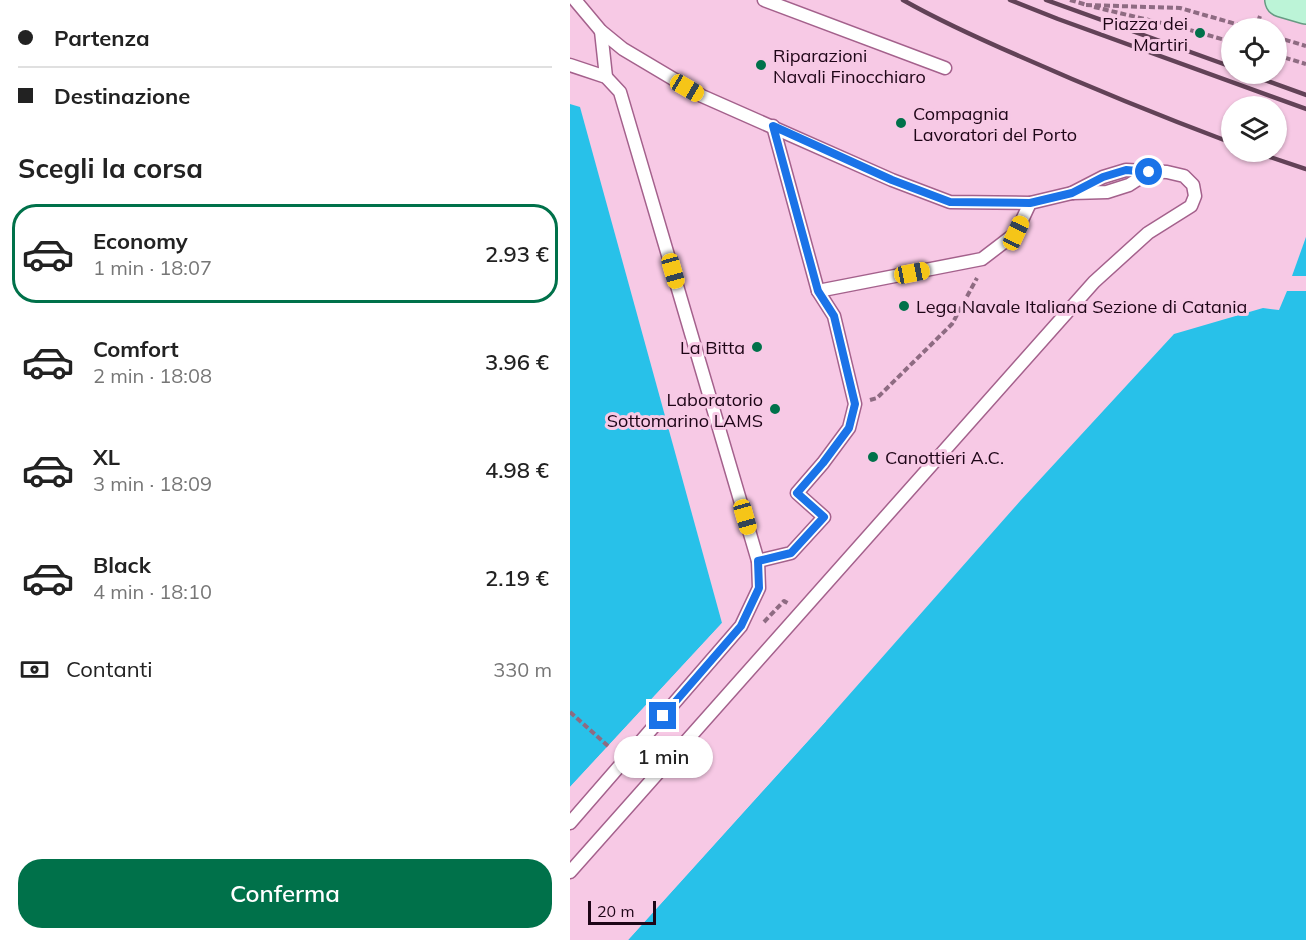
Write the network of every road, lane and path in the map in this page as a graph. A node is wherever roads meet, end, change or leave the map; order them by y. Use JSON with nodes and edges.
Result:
{"nodes":[{"id":1,"x":575,"y":0,"type":"edge"},
{"id":2,"x":764,"y":0,"type":"edge"},
{"id":3,"x":1070,"y":0,"type":"edge"},
{"id":4,"x":1086,"y":5,"type":"junction"},
{"id":5,"x":1306,"y":7,"type":"edge"},
{"id":6,"x":1271,"y":8,"type":"edge"},
{"id":7,"x":1221,"y":19,"type":"edge"},
{"id":8,"x":601,"y":31,"type":"junction"},
{"id":9,"x":1221,"y":39,"type":"edge"},
{"id":10,"x":1287,"y":40,"type":"edge"},
{"id":11,"x":1306,"y":46,"type":"edge"},
{"id":12,"x":1287,"y":58,"type":"edge"},
{"id":13,"x":1306,"y":64,"type":"edge"},
{"id":14,"x":570,"y":65,"type":"edge"},
{"id":15,"x":945,"y":68,"type":"dead end"},
{"id":16,"x":606,"y":76,"type":"junction"},
{"id":17,"x":773,"y":126,"type":"junction"},
{"id":18,"x":1030,"y":203,"type":"junction"},
{"id":19,"x":977,"y":278,"type":"dead end"},
{"id":20,"x":818,"y":291,"type":"junction"},
{"id":21,"x":855,"y":404,"type":"junction"},
{"id":22,"x":758,"y":561,"type":"junction"},
{"id":23,"x":800,"y":612,"type":"junction"},
{"id":24,"x":741,"y":626,"type":"junction"},
{"id":25,"x":570,"y":712,"type":"edge"},
{"id":26,"x":608,"y":746,"type":"dead end"},
{"id":27,"x":570,"y":823,"type":"edge"},
{"id":28,"x":570,"y":872,"type":"edge"}],
"edges":[{"from":1,"to":8,"type":"lane"},
{"from":2,"to":15,"type":"lane"},
{"from":3,"to":4,"type":"path"},
{"from":4,"to":7,"type":"path"},
{"from":4,"to":9,"type":"path"},
{"from":5,"to":6,"type":"main road"},
{"from":8,"to":16,"type":"lane"},
{"from":8,"to":17,"type":"lane"},
{"from":10,"to":11,"type":"path"},
{"from":12,"to":13,"type":"path"},
{"from":14,"to":16,"type":"lane"},
{"from":16,"to":22,"type":"lane"},
{"from":17,"to":18,"type":"lane"},
{"from":17,"to":20,"type":"lane"},
{"from":18,"to":20,"type":"lane"},
{"from":18,"to":23,"type":"lane"},
{"from":19,"to":21,"type":"path"},
{"from":20,"to":21,"type":"lane"},
{"from":21,"to":22,"type":"lane"},
{"from":22,"to":24,"type":"lane"},
{"from":23,"to":24,"type":"path"},
{"from":23,"to":28,"type":"lane"},
{"from":24,"to":27,"type":"lane"},
{"from":25,"to":26,"type":"path"}]}
